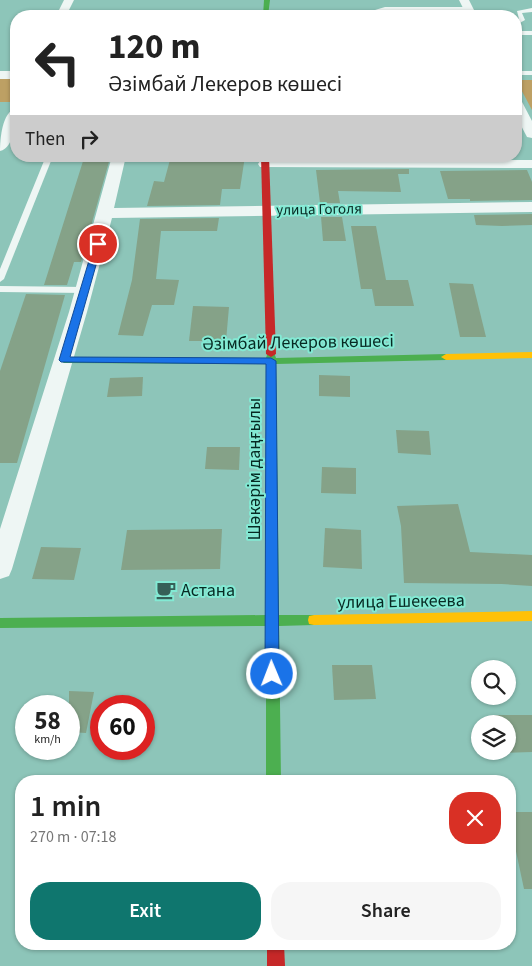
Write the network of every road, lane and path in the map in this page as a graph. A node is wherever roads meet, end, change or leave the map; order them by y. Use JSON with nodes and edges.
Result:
{"nodes":[{"id":1,"x":418,"y":9,"type":"joint"},
{"id":2,"x":469,"y":9,"type":"edge"},
{"id":3,"x":381,"y":10,"type":"edge"},
{"id":4,"x":522,"y":115,"type":"edge"},
{"id":5,"x":10,"y":124,"type":"edge"},
{"id":6,"x":532,"y":134,"type":"edge"},
{"id":7,"x":0,"y":146,"type":"edge"},
{"id":8,"x":48,"y":162,"type":"edge"},
{"id":9,"x":118,"y":162,"type":"edge"},
{"id":10,"x":265,"y":162,"type":"edge"},
{"id":11,"x":398,"y":162,"type":"edge"},
{"id":12,"x":532,"y":164,"type":"edge"},
{"id":13,"x":532,"y":207,"type":"edge"},
{"id":14,"x":267,"y":210,"type":"junction"},
{"id":15,"x":106,"y":213,"type":"junction"},
{"id":16,"x":0,"y":279,"type":"edge"},
{"id":17,"x":0,"y":289,"type":"edge"},
{"id":18,"x":85,"y":290,"type":"junction"},
{"id":19,"x":532,"y":355,"type":"edge"},
{"id":20,"x":64,"y":360,"type":"junction"},
{"id":21,"x":271,"y":361,"type":"junction"},
{"id":22,"x":3,"y":547,"type":"edge"},
{"id":23,"x":0,"y":569,"type":"edge"},
{"id":24,"x":532,"y":616,"type":"edge"},
{"id":25,"x":272,"y":621,"type":"junction"},
{"id":26,"x":0,"y":623,"type":"edge"},
{"id":27,"x":274,"y":775,"type":"edge"},
{"id":28,"x":276,"y":950,"type":"edge"},
{"id":29,"x":276,"y":966,"type":"edge"}],
"edges":[{"from":1,"to":2,"type":"lane"},
{"from":1,"to":3,"type":"lane"},
{"from":4,"to":6,"type":"street"},
{"from":5,"to":7,"type":"street"},
{"from":8,"to":16,"type":"lane"},
{"from":9,"to":15,"type":"street"},
{"from":10,"to":14,"type":"main road","name":"Шәкәрім даңғылы"},
{"from":11,"to":12,"type":"street"},
{"from":13,"to":14,"type":"street","name":"улица Гоголя"},
{"from":14,"to":15,"type":"street","name":"улица Гоголя"},
{"from":14,"to":21,"type":"main road","name":"Шәкәрім даңғылы"},
{"from":15,"to":18,"type":"street"},
{"from":17,"to":18,"type":"lane"},
{"from":18,"to":20,"type":"street"},
{"from":19,"to":21,"type":"main road","name":"Әзімбай Лекеров көшесі"},
{"from":20,"to":21,"type":"main road","name":"Әзімбай Лекеров көшесі"},
{"from":20,"to":22,"type":"street"},
{"from":21,"to":25,"type":"main road","name":"Шәкәрім даңғылы"},
{"from":22,"to":23,"type":"street"},
{"from":24,"to":25,"type":"main road","name":"улица Ешекеева"},
{"from":25,"to":26,"type":"main road","name":"улица Ешекеева"},
{"from":25,"to":27,"type":"main road","name":"Шәкәрім даңғылы"},
{"from":28,"to":29,"type":"main road"}]}
